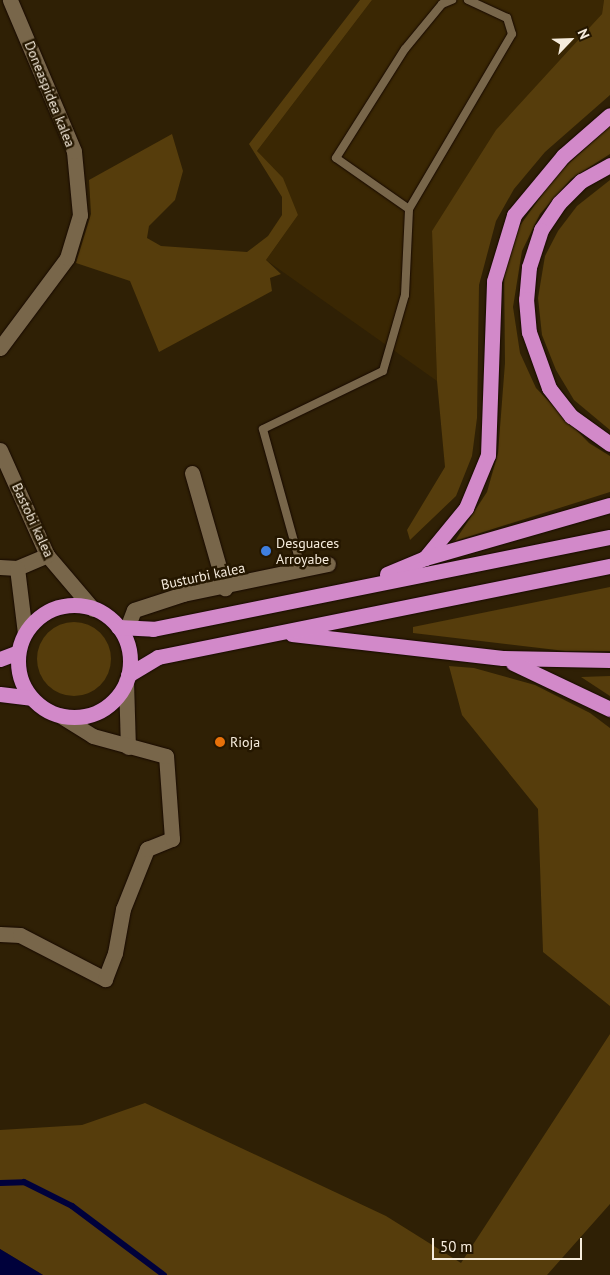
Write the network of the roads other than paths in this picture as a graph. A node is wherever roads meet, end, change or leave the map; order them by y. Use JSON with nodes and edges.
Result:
{"nodes":[{"id":1,"x":10,"y":0,"type":"edge"},
{"id":2,"x":452,"y":0,"type":"edge"},
{"id":3,"x":468,"y":0,"type":"edge"},
{"id":4,"x":610,"y":115,"type":"edge"},
{"id":5,"x":610,"y":165,"type":"edge"},
{"id":6,"x":409,"y":208,"type":"junction"},
{"id":7,"x":0,"y":348,"type":"edge"},
{"id":8,"x":610,"y":444,"type":"edge"},
{"id":9,"x":0,"y":450,"type":"edge"},
{"id":10,"x":192,"y":473,"type":"dead end"},
{"id":11,"x":610,"y":505,"type":"edge"},
{"id":12,"x":610,"y":538,"type":"edge"},
{"id":13,"x":47,"y":555,"type":"junction"},
{"id":14,"x":425,"y":558,"type":"junction"},
{"id":15,"x":328,"y":564,"type":"dead end"},
{"id":16,"x":0,"y":566,"type":"edge"},
{"id":17,"x":610,"y":566,"type":"edge"},
{"id":18,"x":17,"y":568,"type":"junction"},
{"id":19,"x":302,"y":570,"type":"junction"},
{"id":20,"x":360,"y":586,"type":"junction"},
{"id":21,"x":225,"y":588,"type":"junction"},
{"id":22,"x":93,"y":608,"type":"junction"},
{"id":23,"x":122,"y":627,"type":"junction"},
{"id":24,"x":278,"y":632,"type":"junction"},
{"id":25,"x":25,"y":633,"type":"junction"},
{"id":26,"x":18,"y":652,"type":"junction"},
{"id":27,"x":503,"y":658,"type":"junction"},
{"id":28,"x":0,"y":659,"type":"edge"},
{"id":29,"x":610,"y":660,"type":"edge"},
{"id":30,"x":127,"y":678,"type":"junction"},
{"id":31,"x":0,"y":694,"type":"edge"},
{"id":32,"x":31,"y":698,"type":"junction"},
{"id":33,"x":610,"y":709,"type":"edge"},
{"id":34,"x":62,"y":716,"type":"junction"},
{"id":35,"x":128,"y":747,"type":"junction"},
{"id":36,"x":0,"y":934,"type":"edge"}],
"edges":[{"from":1,"to":7,"type":"street","name":"Doneaspidea kalea"},
{"from":2,"to":6,"type":"lane"},
{"from":3,"to":6,"type":"lane"},
{"from":4,"to":14,"type":"highway"},
{"from":5,"to":8,"type":"highway"},
{"from":6,"to":19,"type":"lane"},
{"from":9,"to":13,"type":"street","name":"Bastobi kalea"},
{"from":10,"to":21,"type":"street"},
{"from":11,"to":14,"type":"highway"},
{"from":12,"to":20,"type":"highway"},
{"from":13,"to":18,"type":"street"},
{"from":13,"to":22,"type":"street","name":"Bastobi kalea"},
{"from":14,"to":20,"type":"highway"},
{"from":15,"to":19,"type":"street","name":"Busturbi kalea"},
{"from":16,"to":18,"type":"street"},
{"from":17,"to":24,"type":"highway"},
{"from":18,"to":25,"type":"street"},
{"from":19,"to":21,"type":"street","name":"Busturbi kalea"},
{"from":20,"to":23,"type":"highway"},
{"from":21,"to":23,"type":"street","name":"Busturbi kalea"},
{"from":22,"to":23,"type":"highway"},
{"from":22,"to":25,"type":"highway"},
{"from":23,"to":30,"type":"highway"},
{"from":24,"to":27,"type":"highway"},
{"from":24,"to":30,"type":"highway"},
{"from":25,"to":26,"type":"highway"},
{"from":26,"to":28,"type":"highway"},
{"from":26,"to":32,"type":"highway"},
{"from":27,"to":29,"type":"highway"},
{"from":27,"to":33,"type":"highway"},
{"from":30,"to":34,"type":"highway"},
{"from":30,"to":35,"type":"street"},
{"from":31,"to":32,"type":"highway"},
{"from":32,"to":34,"type":"highway"},
{"from":34,"to":35,"type":"street"},
{"from":35,"to":36,"type":"street"}]}
